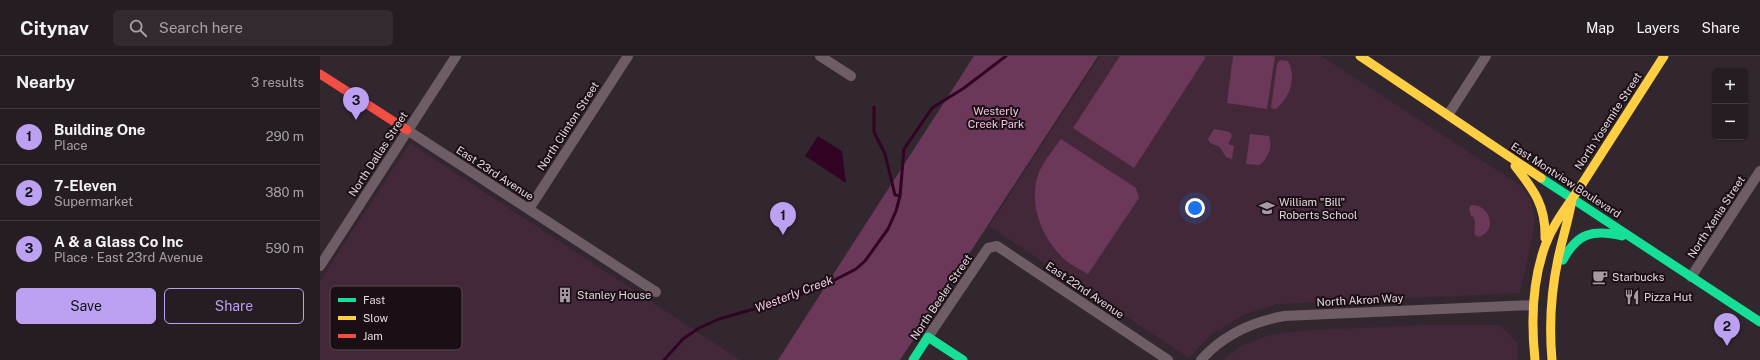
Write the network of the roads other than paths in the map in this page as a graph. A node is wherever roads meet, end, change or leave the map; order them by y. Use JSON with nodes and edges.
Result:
{"nodes":[{"id":1,"x":456,"y":56,"type":"edge"},
{"id":2,"x":628,"y":56,"type":"edge"},
{"id":3,"x":820,"y":56,"type":"edge"},
{"id":4,"x":1360,"y":56,"type":"edge"},
{"id":5,"x":1486,"y":56,"type":"edge"},
{"id":6,"x":1664,"y":56,"type":"edge"},
{"id":7,"x":320,"y":74,"type":"edge"},
{"id":8,"x":851,"y":76,"type":"dead end"},
{"id":9,"x":1448,"y":115,"type":"junction"},
{"id":10,"x":407,"y":130,"type":"junction"},
{"id":11,"x":1506,"y":156,"type":"junction"},
{"id":12,"x":1760,"y":171,"type":"edge"},
{"id":13,"x":1572,"y":199,"type":"junction"},
{"id":14,"x":529,"y":209,"type":"junction"},
{"id":15,"x":1634,"y":239,"type":"junction"},
{"id":16,"x":988,"y":248,"type":"joint"},
{"id":17,"x":1544,"y":248,"type":"junction"},
{"id":18,"x":320,"y":266,"type":"edge"},
{"id":19,"x":1691,"y":277,"type":"junction"},
{"id":20,"x":1553,"y":283,"type":"junction"},
{"id":21,"x":656,"y":292,"type":"dead end"},
{"id":22,"x":1533,"y":305,"type":"junction"},
{"id":23,"x":1760,"y":322,"type":"edge"},
{"id":24,"x":928,"y":337,"type":"junction"},
{"id":25,"x":913,"y":360,"type":"edge"},
{"id":26,"x":963,"y":360,"type":"edge"},
{"id":27,"x":1168,"y":360,"type":"edge"},
{"id":28,"x":1201,"y":360,"type":"edge"},
{"id":29,"x":1535,"y":360,"type":"edge"},
{"id":30,"x":1552,"y":360,"type":"edge"}],
"edges":[{"from":1,"to":10,"type":"street","name":"North Dallas Street"},
{"from":2,"to":14,"type":"street","name":"North Clinton Street"},
{"from":3,"to":8,"type":"street"},
{"from":4,"to":9,"type":"main road","name":"East Montview Boulevard"},
{"from":5,"to":9,"type":"street"},
{"from":6,"to":13,"type":"main road","name":"North Yosemite Street"},
{"from":7,"to":10,"type":"main road","name":"East 23rd Avenue"},
{"from":9,"to":11,"type":"main road","name":"East Montview Boulevard"},
{"from":10,"to":14,"type":"street","name":"East 23rd Avenue"},
{"from":10,"to":18,"type":"street","name":"North Dallas Street"},
{"from":11,"to":13,"type":"main road","name":"East Montview Boulevard"},
{"from":11,"to":17,"type":"main road"},
{"from":12,"to":19,"type":"street","name":"North Xenia Street"},
{"from":13,"to":15,"type":"main road","name":"East Montview Boulevard"},
{"from":13,"to":17,"type":"main road","name":"North Yosemite Street"},
{"from":13,"to":20,"type":"main road"},
{"from":14,"to":21,"type":"street","name":"East 23rd Avenue"},
{"from":15,"to":19,"type":"main road","name":"East Montview Boulevard"},
{"from":15,"to":20,"type":"main road"},
{"from":16,"to":24,"type":"street","name":"North Beeler Street"},
{"from":16,"to":27,"type":"street","name":"East 22nd Avenue"},
{"from":17,"to":22,"type":"main road"},
{"from":19,"to":23,"type":"main road","name":"East Montview Boulevard"},
{"from":20,"to":30,"type":"main road"},
{"from":22,"to":28,"type":"street","name":"North Akron Way"},
{"from":22,"to":29,"type":"main road"},
{"from":24,"to":25,"type":"main road","name":"North Beeler Street"},
{"from":24,"to":26,"type":"main road"}]}
